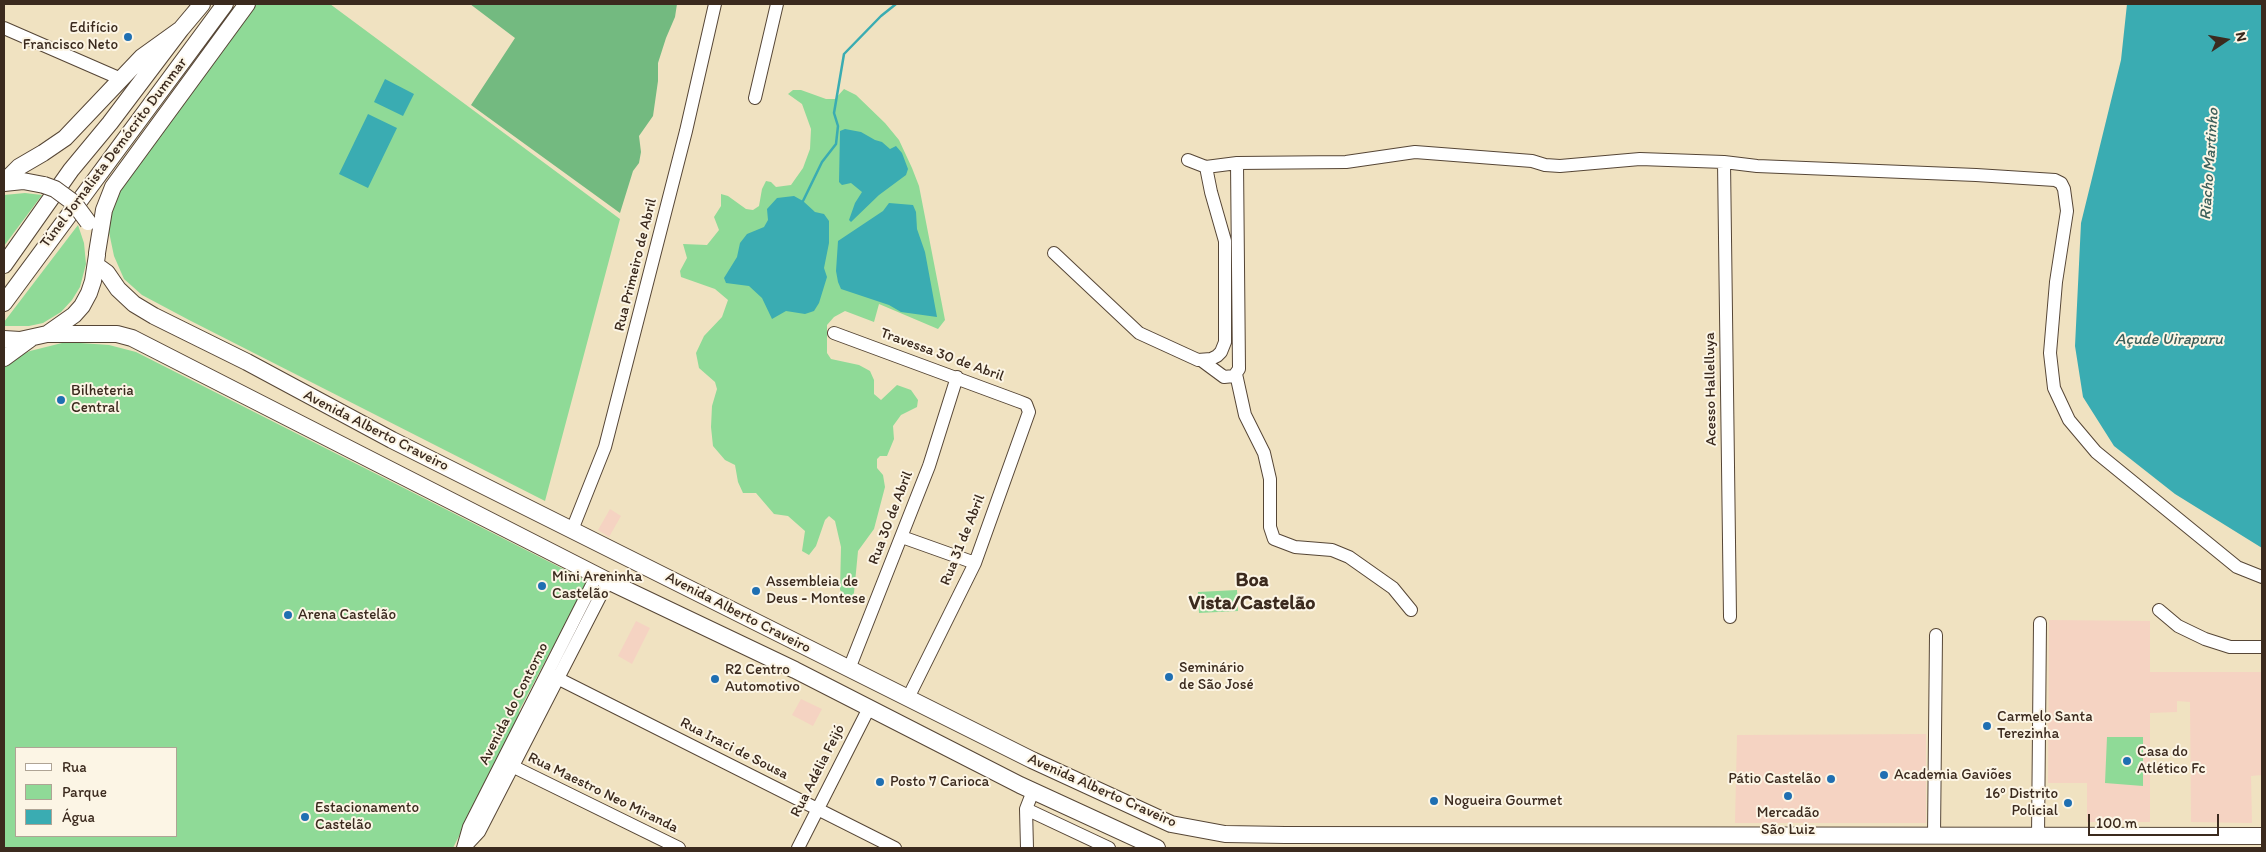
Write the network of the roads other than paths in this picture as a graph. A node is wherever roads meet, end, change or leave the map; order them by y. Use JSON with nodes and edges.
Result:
{"nodes":[{"id":1,"x":202,"y":4,"type":"edge"},
{"id":2,"x":224,"y":4,"type":"edge"},
{"id":3,"x":247,"y":4,"type":"edge"},
{"id":4,"x":715,"y":4,"type":"edge"},
{"id":5,"x":777,"y":4,"type":"edge"},
{"id":6,"x":4,"y":28,"type":"edge"},
{"id":7,"x":180,"y":29,"type":"junction"},
{"id":8,"x":121,"y":79,"type":"junction"},
{"id":9,"x":755,"y":98,"type":"dead end"},
{"id":10,"x":1188,"y":160,"type":"dead end"},
{"id":11,"x":1724,"y":162,"type":"junction"},
{"id":12,"x":1237,"y":164,"type":"junction"},
{"id":13,"x":1206,"y":167,"type":"junction"},
{"id":14,"x":4,"y":182,"type":"edge"},
{"id":15,"x":1054,"y":253,"type":"dead end"},
{"id":16,"x":96,"y":259,"type":"junction"},
{"id":17,"x":4,"y":265,"type":"edge"},
{"id":18,"x":4,"y":303,"type":"edge"},
{"id":19,"x":834,"y":333,"type":"dead end"},
{"id":20,"x":47,"y":334,"type":"junction"},
{"id":21,"x":6,"y":339,"type":"edge"},
{"id":22,"x":30,"y":339,"type":"junction"},
{"id":23,"x":4,"y":358,"type":"edge"},
{"id":24,"x":1201,"y":360,"type":"junction"},
{"id":25,"x":1236,"y":374,"type":"junction"},
{"id":26,"x":957,"y":377,"type":"junction"},
{"id":27,"x":1027,"y":418,"type":"joint"},
{"id":28,"x":572,"y":530,"type":"junction"},
{"id":29,"x":902,"y":537,"type":"junction"},
{"id":30,"x":975,"y":563,"type":"junction"},
{"id":31,"x":2262,"y":577,"type":"edge"},
{"id":32,"x":603,"y":578,"type":"junction"},
{"id":33,"x":1411,"y":610,"type":"dead end"},
{"id":34,"x":2158,"y":610,"type":"dead end"},
{"id":35,"x":1730,"y":617,"type":"dead end"},
{"id":36,"x":2040,"y":623,"type":"dead end"},
{"id":37,"x":1936,"y":635,"type":"dead end"},
{"id":38,"x":2262,"y":646,"type":"edge"},
{"id":39,"x":850,"y":669,"type":"junction"},
{"id":40,"x":559,"y":679,"type":"junction"},
{"id":41,"x":908,"y":698,"type":"junction"},
{"id":42,"x":869,"y":708,"type":"junction"},
{"id":43,"x":1045,"y":766,"type":"junction"},
{"id":44,"x":514,"y":767,"type":"junction"},
{"id":45,"x":1033,"y":791,"type":"junction"},
{"id":46,"x":817,"y":808,"type":"junction"},
{"id":47,"x":1026,"y":808,"type":"junction"},
{"id":48,"x":1934,"y":836,"type":"junction"},
{"id":49,"x":2262,"y":836,"type":"edge"},
{"id":50,"x":2038,"y":837,"type":"junction"},
{"id":51,"x":1955,"y":842,"type":"edge"},
{"id":52,"x":464,"y":848,"type":"edge"},
{"id":53,"x":679,"y":848,"type":"edge"},
{"id":54,"x":798,"y":848,"type":"edge"},
{"id":55,"x":895,"y":848,"type":"edge"},
{"id":56,"x":1027,"y":848,"type":"edge"},
{"id":57,"x":1109,"y":848,"type":"edge"},
{"id":58,"x":1156,"y":848,"type":"edge"}],
"edges":[{"from":1,"to":7,"type":"main road"},
{"from":2,"to":18,"type":"main road","name":"Túnel Jornalista Demócrito Dummar"},
{"from":3,"to":16,"type":"main road"},
{"from":4,"to":28,"type":"street","name":"Rua Primeiro de Abril"},
{"from":5,"to":9,"type":"street"},
{"from":6,"to":8,"type":"street"},
{"from":7,"to":8,"type":"main road"},
{"from":7,"to":17,"type":"main road","name":"Túnel Jornalista Demócrito Dummar"},
{"from":8,"to":14,"type":"main road"},
{"from":10,"to":13,"type":"street"},
{"from":11,"to":12,"type":"street"},
{"from":11,"to":31,"type":"street"},
{"from":11,"to":35,"type":"street","name":"Acesso Hallelluya"},
{"from":12,"to":13,"type":"street"},
{"from":12,"to":25,"type":"street"},
{"from":13,"to":24,"type":"street"},
{"from":14,"to":16,"type":"main road","bridge":true},
{"from":15,"to":24,"type":"street"},
{"from":16,"to":20,"type":"main road"},
{"from":16,"to":28,"type":"main road","name":"Avenida Alberto Craveiro"},
{"from":19,"to":26,"type":"street","name":"Travessa 30 de Abril"},
{"from":20,"to":22,"type":"main road"},
{"from":20,"to":32,"type":"main road","name":"Avenida Alberto Craveiro"},
{"from":21,"to":22,"type":"main road"},
{"from":22,"to":23,"type":"main road"},
{"from":24,"to":25,"type":"street"},
{"from":25,"to":33,"type":"street"},
{"from":26,"to":27,"type":"street","name":"Travessa 30 de Abril"},
{"from":26,"to":29,"type":"street","name":"Rua 30 de Abril"},
{"from":27,"to":30,"type":"street","name":"Rua 31 de Abril"},
{"from":28,"to":39,"type":"main road","name":"Avenida Alberto Craveiro"},
{"from":29,"to":30,"type":"street"},
{"from":29,"to":39,"type":"street","name":"Rua 30 de Abril"},
{"from":30,"to":41,"type":"street","name":"Rua 31 de Abril"},
{"from":32,"to":40,"type":"street","name":"Avenida do Contorno"},
{"from":32,"to":42,"type":"main road","name":"Avenida Alberto Craveiro"},
{"from":32,"to":52,"type":"street","name":"Avenida do Contorno"},
{"from":34,"to":38,"type":"street"},
{"from":36,"to":50,"type":"street"},
{"from":37,"to":48,"type":"street"},
{"from":39,"to":41,"type":"main road","name":"Avenida Alberto Craveiro"},
{"from":40,"to":44,"type":"street","name":"Avenida do Contorno"},
{"from":40,"to":46,"type":"street","name":"Rua Iraci de Sousa"},
{"from":41,"to":43,"type":"main road","name":"Avenida Alberto Craveiro"},
{"from":42,"to":45,"type":"main road","name":"Avenida Alberto Craveiro"},
{"from":42,"to":46,"type":"street","name":"Rua Adélia Feijó"},
{"from":43,"to":45,"type":"main road"},
{"from":43,"to":48,"type":"main road","name":"Avenida Alberto Craveiro"},
{"from":44,"to":52,"type":"street","name":"Avenida do Contorno"},
{"from":44,"to":53,"type":"street","name":"Rua Maestro Neo Miranda"},
{"from":45,"to":47,"type":"street"},
{"from":45,"to":58,"type":"main road","name":"Avenida Alberto Craveiro"},
{"from":46,"to":54,"type":"street","name":"Rua Adélia Feijó"},
{"from":46,"to":55,"type":"street","name":"Rua Iraci de Sousa"},
{"from":47,"to":56,"type":"street"},
{"from":47,"to":57,"type":"street"},
{"from":48,"to":51,"type":"main road","name":"Avenida Alberto Craveiro"},
{"from":49,"to":50,"type":"main road","name":"Avenida Alberto Craveiro"},
{"from":50,"to":51,"type":"main road","name":"Avenida Alberto Craveiro"}]}
